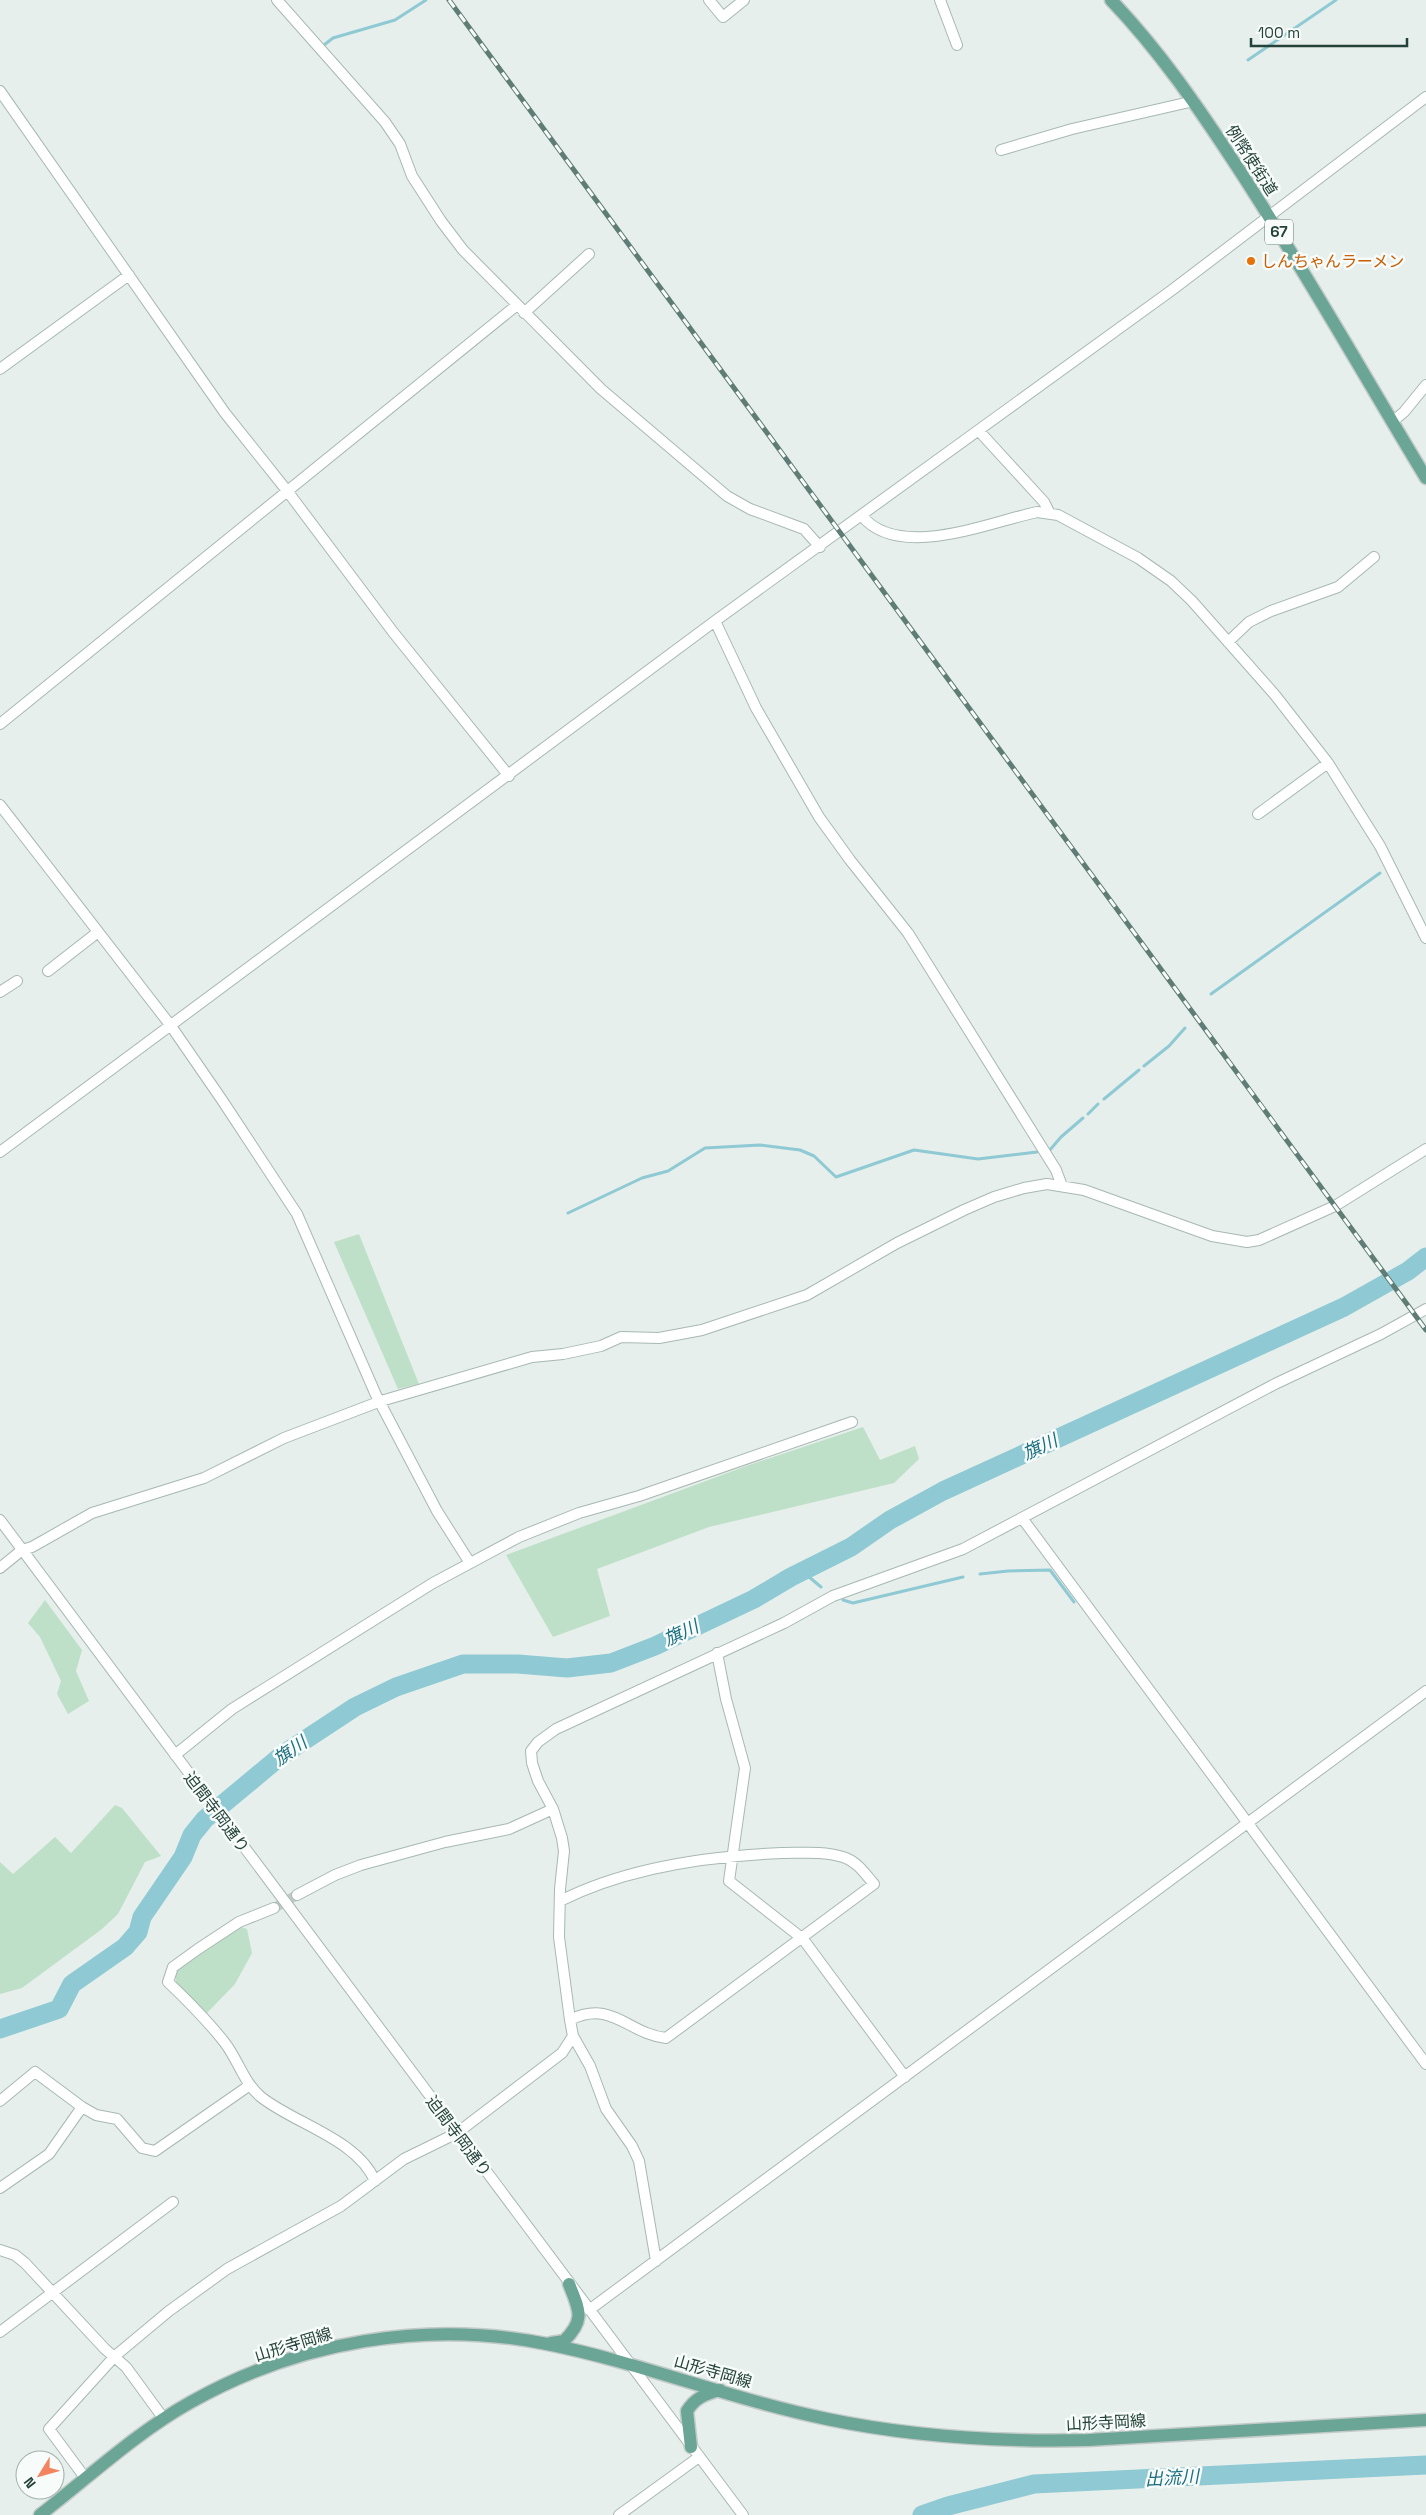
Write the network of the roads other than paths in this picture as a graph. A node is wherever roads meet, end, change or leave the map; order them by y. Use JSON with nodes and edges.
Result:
{"nodes":[{"id":1,"x":278,"y":0,"type":"edge"},
{"id":2,"x":709,"y":0,"type":"edge"},
{"id":3,"x":744,"y":0,"type":"edge"},
{"id":4,"x":940,"y":0,"type":"edge"},
{"id":5,"x":1118,"y":3,"type":"edge"},
{"id":6,"x":957,"y":45,"type":"dead end"},
{"id":7,"x":0,"y":91,"type":"edge"},
{"id":8,"x":1425,"y":100,"type":"edge"},
{"id":9,"x":1194,"y":101,"type":"junction"},
{"id":10,"x":1001,"y":150,"type":"dead end"},
{"id":11,"x":1270,"y":217,"type":"junction"},
{"id":12,"x":589,"y":254,"type":"dead end"},
{"id":13,"x":129,"y":275,"type":"junction"},
{"id":14,"x":520,"y":309,"type":"junction"},
{"id":15,"x":0,"y":369,"type":"edge"},
{"id":16,"x":1426,"y":385,"type":"edge"},
{"id":17,"x":1392,"y":422,"type":"junction"},
{"id":18,"x":979,"y":431,"type":"junction"},
{"id":19,"x":1426,"y":478,"type":"edge"},
{"id":20,"x":288,"y":492,"type":"junction"},
{"id":21,"x":1049,"y":512,"type":"junction"},
{"id":22,"x":862,"y":516,"type":"junction"},
{"id":23,"x":820,"y":547,"type":"junction"},
{"id":24,"x":1374,"y":557,"type":"dead end"},
{"id":25,"x":715,"y":621,"type":"junction"},
{"id":26,"x":1228,"y":642,"type":"junction"},
{"id":27,"x":0,"y":724,"type":"edge"},
{"id":28,"x":1328,"y":763,"type":"junction"},
{"id":29,"x":509,"y":776,"type":"junction"},
{"id":30,"x":0,"y":805,"type":"edge"},
{"id":31,"x":1258,"y":814,"type":"dead end"},
{"id":32,"x":98,"y":932,"type":"junction"},
{"id":33,"x":1426,"y":938,"type":"edge"},
{"id":34,"x":48,"y":972,"type":"dead end"},
{"id":35,"x":17,"y":981,"type":"dead end"},
{"id":36,"x":0,"y":992,"type":"edge"},
{"id":37,"x":171,"y":1026,"type":"junction"},
{"id":38,"x":1426,"y":1149,"type":"edge"},
{"id":39,"x":0,"y":1152,"type":"edge"},
{"id":40,"x":1062,"y":1186,"type":"junction"},
{"id":41,"x":1426,"y":1310,"type":"edge"},
{"id":42,"x":380,"y":1401,"type":"junction"},
{"id":43,"x":852,"y":1422,"type":"dead end"},
{"id":44,"x":1022,"y":1518,"type":"junction"},
{"id":45,"x":0,"y":1520,"type":"edge"},
{"id":46,"x":22,"y":1550,"type":"junction"},
{"id":47,"x":470,"y":1563,"type":"junction"},
{"id":48,"x":0,"y":1568,"type":"edge"},
{"id":49,"x":717,"y":1653,"type":"junction"},
{"id":50,"x":1426,"y":1691,"type":"edge"},
{"id":51,"x":176,"y":1756,"type":"junction"},
{"id":52,"x":553,"y":1809,"type":"junction"},
{"id":53,"x":1246,"y":1823,"type":"junction"},
{"id":54,"x":732,"y":1856,"type":"junction"},
{"id":55,"x":297,"y":1894,"type":"tunnel mouth"},
{"id":56,"x":560,"y":1902,"type":"junction"},
{"id":57,"x":274,"y":1908,"type":"tunnel mouth"},
{"id":58,"x":803,"y":1938,"type":"junction"},
{"id":59,"x":570,"y":2020,"type":"junction"},
{"id":60,"x":573,"y":2036,"type":"junction"},
{"id":61,"x":1426,"y":2064,"type":"edge"},
{"id":62,"x":905,"y":2077,"type":"junction"},
{"id":63,"x":250,"y":2084,"type":"junction"},
{"id":64,"x":0,"y":2101,"type":"edge"},
{"id":65,"x":82,"y":2107,"type":"junction"},
{"id":66,"x":457,"y":2133,"type":"junction"},
{"id":67,"x":376,"y":2181,"type":"junction"},
{"id":68,"x":0,"y":2188,"type":"edge"},
{"id":69,"x":173,"y":2202,"type":"dead end"},
{"id":70,"x":0,"y":2250,"type":"edge"},
{"id":71,"x":656,"y":2262,"type":"junction"},
{"id":72,"x":569,"y":2284,"type":"junction"},
{"id":73,"x":53,"y":2293,"type":"junction"},
{"id":74,"x":589,"y":2310,"type":"junction"},
{"id":75,"x":0,"y":2332,"type":"edge"},
{"id":76,"x":548,"y":2344,"type":"junction"},
{"id":77,"x":115,"y":2356,"type":"junction"},
{"id":78,"x":629,"y":2364,"type":"junction"},
{"id":79,"x":720,"y":2390,"type":"junction"},
{"id":80,"x":164,"y":2419,"type":"junction"},
{"id":81,"x":1426,"y":2420,"type":"edge"},
{"id":82,"x":695,"y":2452,"type":"junction"},
{"id":83,"x":86,"y":2479,"type":"junction"},
{"id":84,"x":40,"y":2515,"type":"edge"},
{"id":85,"x":619,"y":2515,"type":"edge"},
{"id":86,"x":742,"y":2515,"type":"edge"}],
"edges":[{"from":1,"to":14,"type":"street"},
{"from":2,"to":3,"type":"street"},
{"from":4,"to":6,"type":"street"},
{"from":5,"to":9,"type":"main road","name":"例幣使街道","number":"67"},
{"from":7,"to":13,"type":"street"},
{"from":8,"to":11,"type":"street"},
{"from":9,"to":10,"type":"street"},
{"from":9,"to":11,"type":"main road","name":"例幣使街道","number":"67"},
{"from":11,"to":17,"type":"main road","name":"例幣使街道","number":"67"},
{"from":11,"to":18,"type":"street"},
{"from":12,"to":14,"type":"street"},
{"from":13,"to":15,"type":"street"},
{"from":13,"to":20,"type":"street"},
{"from":14,"to":20,"type":"street"},
{"from":14,"to":23,"type":"street"},
{"from":16,"to":17,"type":"street"},
{"from":17,"to":19,"type":"main road","name":"例幣使街道","number":"67"},
{"from":18,"to":21,"type":"street"},
{"from":18,"to":22,"type":"street"},
{"from":20,"to":27,"type":"street"},
{"from":20,"to":29,"type":"street"},
{"from":21,"to":22,"type":"street"},
{"from":21,"to":26,"type":"street"},
{"from":22,"to":23,"type":"street"},
{"from":23,"to":25,"type":"street"},
{"from":24,"to":26,"type":"street"},
{"from":25,"to":29,"type":"street"},
{"from":25,"to":40,"type":"street"},
{"from":26,"to":28,"type":"street"},
{"from":28,"to":31,"type":"street"},
{"from":28,"to":33,"type":"street"},
{"from":29,"to":37,"type":"street"},
{"from":30,"to":32,"type":"street"},
{"from":32,"to":34,"type":"street"},
{"from":32,"to":37,"type":"street"},
{"from":35,"to":36,"type":"street"},
{"from":37,"to":39,"type":"street"},
{"from":37,"to":42,"type":"street"},
{"from":38,"to":40,"type":"street"},
{"from":40,"to":42,"type":"street"},
{"from":41,"to":44,"type":"street"},
{"from":42,"to":46,"type":"street"},
{"from":42,"to":47,"type":"street"},
{"from":43,"to":47,"type":"street"},
{"from":44,"to":49,"type":"street"},
{"from":44,"to":53,"type":"street"},
{"from":45,"to":46,"type":"street","name":"迫間寺岡通り"},
{"from":46,"to":48,"type":"street"},
{"from":46,"to":51,"type":"street","name":"迫間寺岡通り"},
{"from":47,"to":51,"type":"street"},
{"from":49,"to":52,"type":"street"},
{"from":49,"to":54,"type":"street"},
{"from":50,"to":53,"type":"street"},
{"from":51,"to":66,"type":"street","name":"迫間寺岡通り"},
{"from":52,"to":55,"type":"street"},
{"from":52,"to":56,"type":"street"},
{"from":53,"to":61,"type":"street"},
{"from":53,"to":62,"type":"street"},
{"from":54,"to":56,"type":"street"},
{"from":54,"to":58,"type":"street"},
{"from":54,"to":58,"type":"street"},
{"from":56,"to":59,"type":"street"},
{"from":57,"to":63,"type":"street"},
{"from":58,"to":59,"type":"street"},
{"from":58,"to":62,"type":"street"},
{"from":59,"to":60,"type":"street"},
{"from":60,"to":66,"type":"street"},
{"from":60,"to":71,"type":"street"},
{"from":62,"to":71,"type":"street"},
{"from":63,"to":65,"type":"street"},
{"from":63,"to":67,"type":"street"},
{"from":64,"to":65,"type":"street"},
{"from":65,"to":68,"type":"street"},
{"from":66,"to":67,"type":"street"},
{"from":66,"to":72,"type":"street","name":"迫間寺岡通り"},
{"from":67,"to":77,"type":"street"},
{"from":69,"to":73,"type":"street"},
{"from":70,"to":73,"type":"street"},
{"from":71,"to":74,"type":"street"},
{"from":72,"to":74,"type":"street","name":"迫間寺岡通り"},
{"from":72,"to":76,"type":"main road"},
{"from":73,"to":75,"type":"street"},
{"from":73,"to":77,"type":"street"},
{"from":74,"to":78,"type":"street","name":"迫間寺岡通り"},
{"from":76,"to":78,"type":"main road","name":"山形寺岡線"},
{"from":76,"to":80,"type":"main road","name":"山形寺岡線"},
{"from":77,"to":80,"type":"street"},
{"from":77,"to":83,"type":"street"},
{"from":78,"to":79,"type":"main road","name":"山形寺岡線"},
{"from":78,"to":82,"type":"street","name":"迫間寺岡通り"},
{"from":79,"to":81,"type":"main road","name":"山形寺岡線"},
{"from":79,"to":82,"type":"main road"},
{"from":80,"to":83,"type":"main road","name":"山形寺岡線"},
{"from":82,"to":85,"type":"street"},
{"from":82,"to":86,"type":"street","name":"迫間寺岡通り"},
{"from":83,"to":84,"type":"main road","name":"山形寺岡線"}]}
